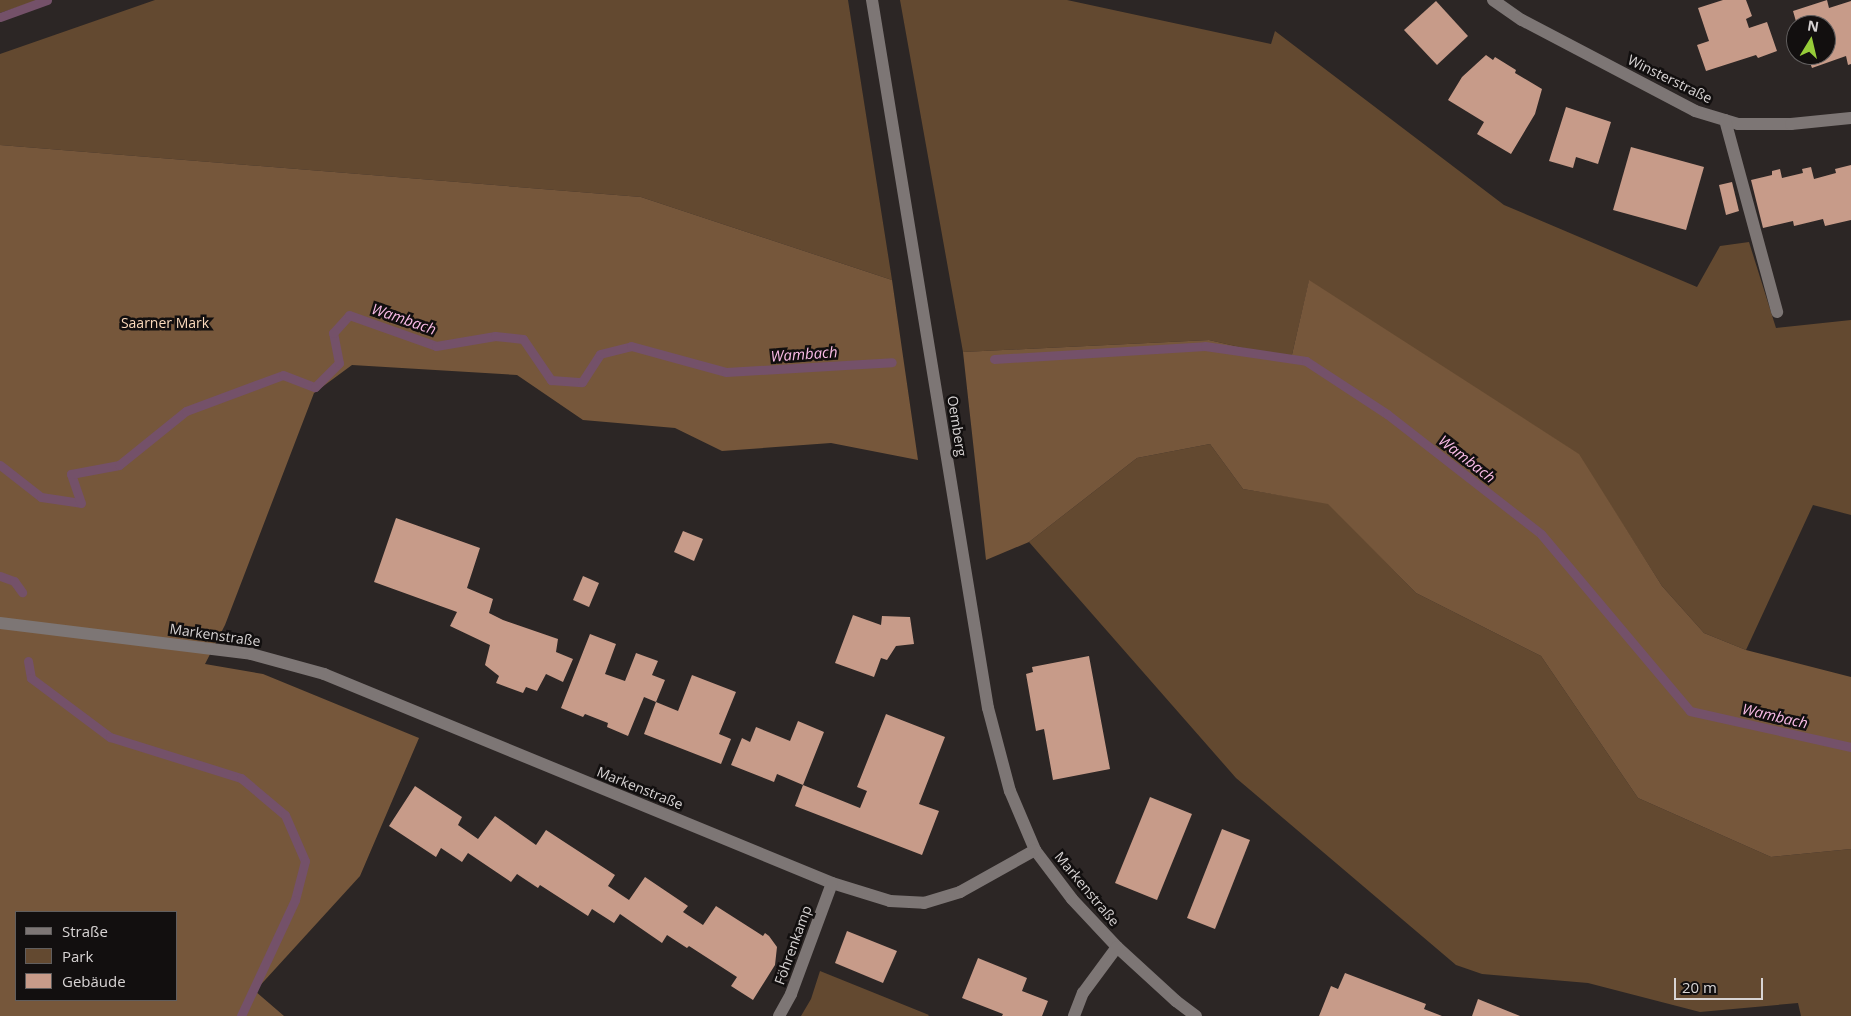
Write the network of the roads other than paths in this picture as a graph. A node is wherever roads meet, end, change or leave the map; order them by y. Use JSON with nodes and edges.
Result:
{"nodes":[{"id":1,"x":872,"y":0,"type":"edge"},
{"id":2,"x":1492,"y":0,"type":"edge"},
{"id":3,"x":1851,"y":118,"type":"edge"},
{"id":4,"x":1725,"y":120,"type":"junction"},
{"id":5,"x":1777,"y":312,"type":"dead end"},
{"id":6,"x":0,"y":623,"type":"edge"},
{"id":7,"x":1035,"y":850,"type":"junction"},
{"id":8,"x":832,"y":883,"type":"junction"},
{"id":9,"x":1117,"y":947,"type":"junction"},
{"id":10,"x":779,"y":1016,"type":"edge"},
{"id":11,"x":1074,"y":1016,"type":"edge"},
{"id":12,"x":1196,"y":1016,"type":"edge"}],
"edges":[{"from":1,"to":7,"type":"street","name":"Oemberg"},
{"from":2,"to":4,"type":"street","name":"Winsterstraße"},
{"from":3,"to":4,"type":"street","name":"Winsterstraße"},
{"from":4,"to":5,"type":"street"},
{"from":6,"to":8,"type":"street","name":"Markenstraße"},
{"from":7,"to":8,"type":"street","name":"Markenstraße"},
{"from":7,"to":9,"type":"street","name":"Markenstraße"},
{"from":8,"to":10,"type":"street","name":"Föhrenkamp"},
{"from":9,"to":11,"type":"street"},
{"from":9,"to":12,"type":"street","name":"Markenstraße"}]}
